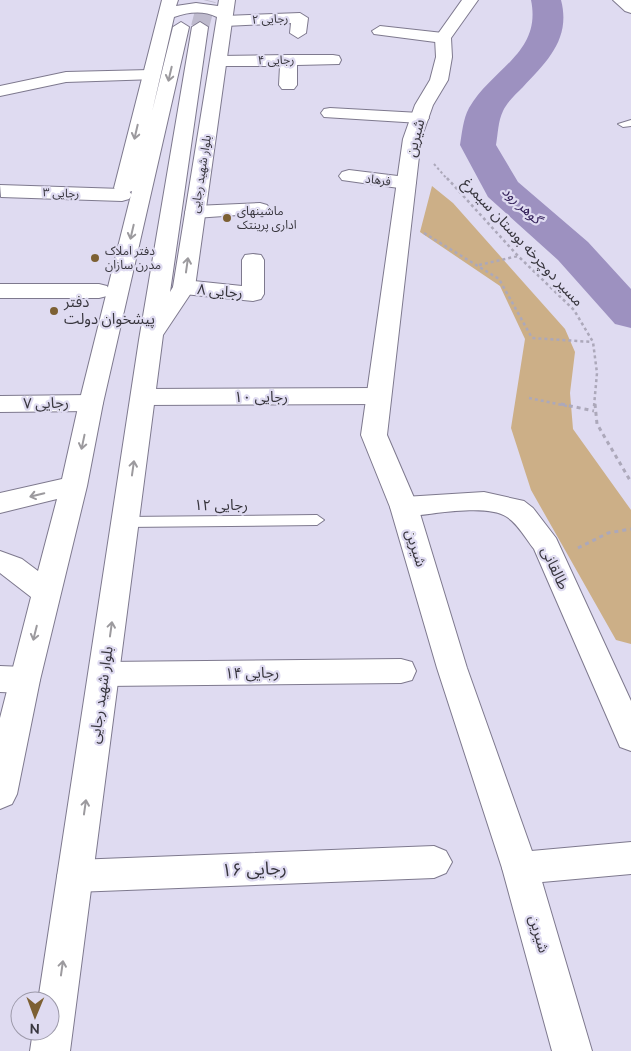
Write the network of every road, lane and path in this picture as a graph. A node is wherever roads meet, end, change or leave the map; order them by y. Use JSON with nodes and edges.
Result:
{"nodes":[{"id":1,"x":470,"y":0,"type":"edge"},
{"id":2,"x":621,"y":0,"type":"edge"},
{"id":3,"x":631,"y":8,"type":"edge"},
{"id":4,"x":199,"y":15,"type":"edge"},
{"id":5,"x":380,"y":32,"type":"dead end"},
{"id":6,"x":298,"y":33,"type":"dead end"},
{"id":7,"x":443,"y":38,"type":"junction"},
{"id":8,"x":289,"y":60,"type":"junction"},
{"id":9,"x":333,"y":60,"type":"dead end"},
{"id":10,"x":219,"y":61,"type":"junction"},
{"id":11,"x":150,"y":75,"type":"junction"},
{"id":12,"x":288,"y":85,"type":"dead end"},
{"id":13,"x":0,"y":91,"type":"edge"},
{"id":14,"x":330,"y":113,"type":"dead end"},
{"id":15,"x":416,"y":128,"type":"junction"},
{"id":16,"x":349,"y":176,"type":"dead end"},
{"id":17,"x":406,"y":183,"type":"junction"},
{"id":18,"x":1,"y":190,"type":"edge"},
{"id":19,"x":122,"y":195,"type":"junction"},
{"id":20,"x":260,"y":209,"type":"dead end"},
{"id":21,"x":195,"y":212,"type":"junction"},
{"id":22,"x":402,"y":220,"type":"junction"},
{"id":23,"x":518,"y":256,"type":"junction"},
{"id":24,"x":253,"y":260,"type":"dead end"},
{"id":25,"x":479,"y":265,"type":"junction"},
{"id":26,"x":184,"y":287,"type":"junction"},
{"id":27,"x":0,"y":291,"type":"edge"},
{"id":28,"x":99,"y":291,"type":"junction"},
{"id":29,"x":109,"y":332,"type":"junction"},
{"id":30,"x":151,"y":340,"type":"junction"},
{"id":31,"x":593,"y":342,"type":"junction"},
{"id":32,"x":379,"y":396,"type":"junction"},
{"id":33,"x":143,"y":397,"type":"junction"},
{"id":34,"x":529,"y":398,"type":"dead end"},
{"id":35,"x":92,"y":403,"type":"junction"},
{"id":36,"x":0,"y":404,"type":"edge"},
{"id":37,"x":594,"y":411,"type":"junction"},
{"id":38,"x":631,"y":482,"type":"edge"},
{"id":39,"x":74,"y":486,"type":"junction"},
{"id":40,"x":0,"y":503,"type":"edge"},
{"id":41,"x":404,"y":507,"type":"junction"},
{"id":42,"x":317,"y":520,"type":"dead end"},
{"id":43,"x":126,"y":522,"type":"junction"},
{"id":44,"x":631,"y":529,"type":"edge"},
{"id":45,"x":552,"y":560,"type":"junction"},
{"id":46,"x":0,"y":561,"type":"edge"},
{"id":47,"x":46,"y":592,"type":"junction"},
{"id":48,"x":401,"y":671,"type":"dead end"},
{"id":49,"x":104,"y":674,"type":"junction"},
{"id":50,"x":12,"y":679,"type":"edge"},
{"id":51,"x":631,"y":737,"type":"edge"},
{"id":52,"x":0,"y":794,"type":"edge"},
{"id":53,"x":631,"y":858,"type":"edge"},
{"id":54,"x":434,"y":862,"type":"dead end"},
{"id":55,"x":520,"y":868,"type":"junction"},
{"id":56,"x":75,"y":876,"type":"junction"},
{"id":57,"x":50,"y":1051,"type":"edge"},
{"id":58,"x":572,"y":1051,"type":"edge"}],
"edges":[{"from":1,"to":7,"type":"main road"},
{"from":2,"to":3,"type":"main road"},
{"from":4,"to":6,"type":"main road","name":"رجایی ۲"},
{"from":4,"to":10,"type":"main road","name":"بلوار شهید رجایی"},
{"from":4,"to":11,"type":"main road"},
{"from":4,"to":29,"type":"main road","one_way":true},
{"from":4,"to":30,"type":"main road","name":"بلوار شهید رجایی"},
{"from":5,"to":7,"type":"main road"},
{"from":7,"to":15,"type":"main road","name":"شیرین"},
{"from":8,"to":9,"type":"main road","name":"رجایی ۴"},
{"from":8,"to":10,"type":"main road","name":"رجایی ۴"},
{"from":8,"to":12,"type":"main road"},
{"from":10,"to":21,"type":"main road","name":"بلوار شهید رجایی"},
{"from":11,"to":13,"type":"main road"},
{"from":11,"to":19,"type":"main road","one_way":true},
{"from":14,"to":15,"type":"main road"},
{"from":15,"to":17,"type":"main road","name":"شیرین"},
{"from":15,"to":23,"type":"path","name":"مسیر دوچرخه بوستان سیمرغ"},
{"from":16,"to":17,"type":"main road","name":"فرهاد"},
{"from":17,"to":22,"type":"main road","name":"شیرین"},
{"from":18,"to":19,"type":"main road","name":"رجایی ۳"},
{"from":19,"to":28,"type":"main road"},
{"from":20,"to":21,"type":"main road"},
{"from":26,"to":21,"type":"main road","name":"بلوار شهید رجایی","one_way":true},
{"from":22,"to":25,"type":"path"},
{"from":22,"to":32,"type":"main road","name":"شیرین"},
{"from":23,"to":25,"type":"path"},
{"from":23,"to":31,"type":"path","name":"مسیر دوچرخه بوستان سیمرغ"},
{"from":24,"to":26,"type":"main road","name":"رجایی ۸"},
{"from":25,"to":31,"type":"path"},
{"from":26,"to":30,"type":"main road","name":"بلوار شهید رجایی"},
{"from":27,"to":28,"type":"main road"},
{"from":28,"to":29,"type":"main road"},
{"from":29,"to":35,"type":"main road"},
{"from":30,"to":33,"type":"main road","name":"بلوار شهید رجایی"},
{"from":31,"to":37,"type":"path","name":"مسیر دوچرخه بوستان سیمرغ"},
{"from":32,"to":33,"type":"main road","name":"رجایی ۱۰"},
{"from":32,"to":41,"type":"main road","name":"شیرین"},
{"from":43,"to":33,"type":"main road","name":"بلوار شهید رجایی","one_way":true},
{"from":34,"to":37,"type":"path"},
{"from":35,"to":36,"type":"main road","name":"رجایی ۷"},
{"from":35,"to":39,"type":"main road","one_way":true},
{"from":37,"to":38,"type":"path","name":"مسیر دوچرخه بوستان سیمرغ"},
{"from":39,"to":40,"type":"main road","one_way":true},
{"from":39,"to":47,"type":"main road"},
{"from":41,"to":45,"type":"main road","name":"طالقانی"},
{"from":41,"to":55,"type":"main road","name":"شیرین"},
{"from":42,"to":43,"type":"lane","name":"رجایی ۱۲"},
{"from":49,"to":43,"type":"main road","name":"بلوار شهید رجایی","one_way":true},
{"from":44,"to":45,"type":"path"},
{"from":45,"to":51,"type":"main road","name":"طالقانی"},
{"from":46,"to":47,"type":"main road"},
{"from":47,"to":50,"type":"main road","one_way":true},
{"from":48,"to":49,"type":"main road","name":"رجایی ۱۴"},
{"from":56,"to":49,"type":"main road","name":"بلوار شهید رجایی","one_way":true},
{"from":50,"to":52,"type":"main road"},
{"from":53,"to":55,"type":"main road"},
{"from":54,"to":56,"type":"main road","name":"رجایی ۱۶"},
{"from":55,"to":58,"type":"main road","name":"شیرین"},
{"from":57,"to":56,"type":"main road","name":"بلوار شهید رجایی","one_way":true}]}
